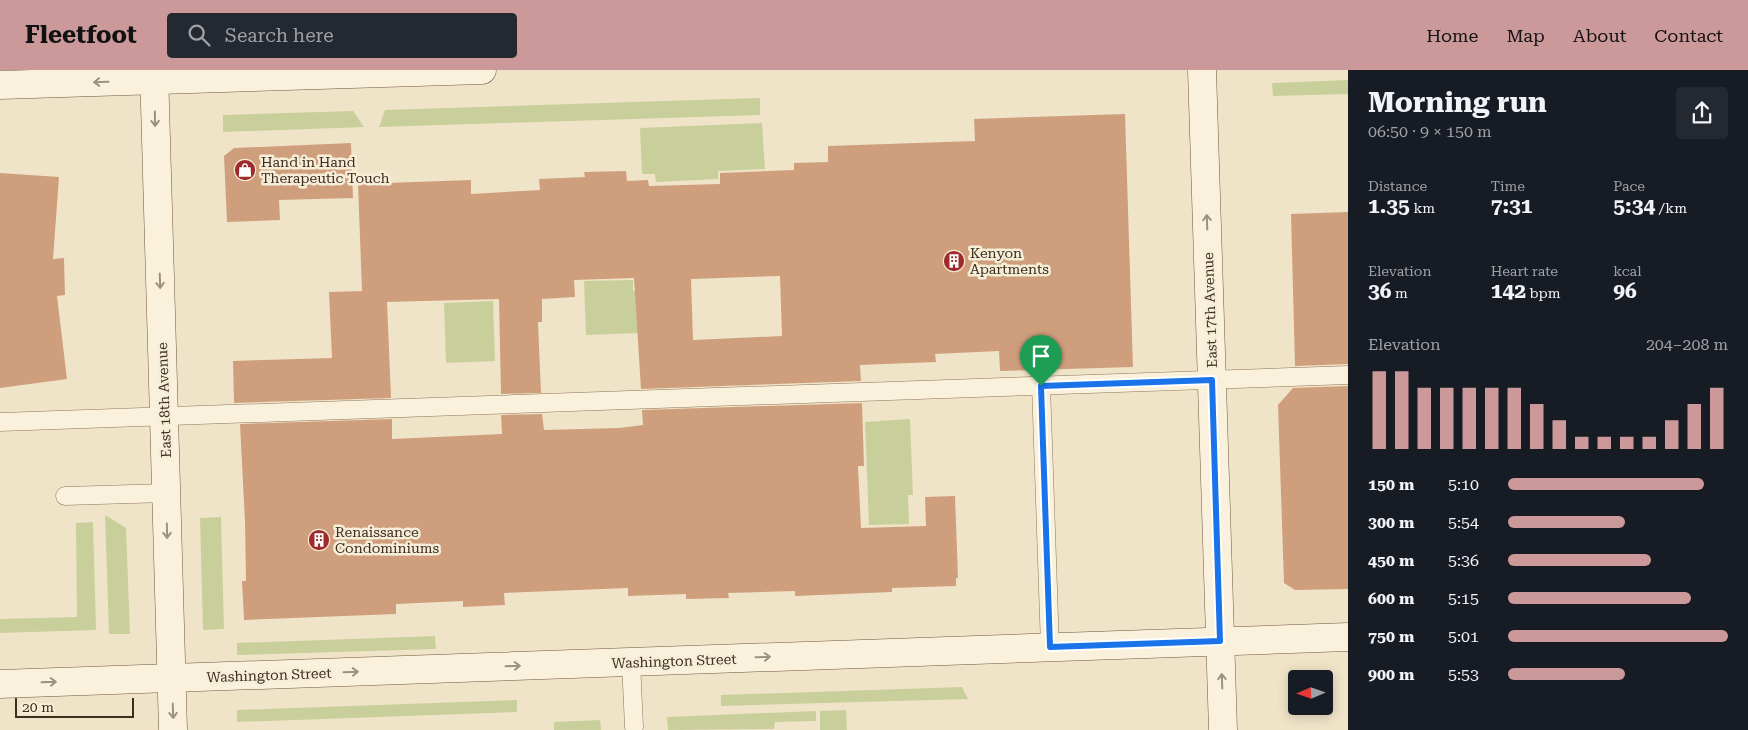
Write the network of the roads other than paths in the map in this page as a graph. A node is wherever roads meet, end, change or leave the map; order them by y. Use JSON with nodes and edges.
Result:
{"nodes":[{"id":1,"x":482,"y":70,"type":"edge"},
{"id":2,"x":1202,"y":70,"type":"edge"},
{"id":3,"x":154,"y":75,"type":"edge"},
{"id":4,"x":0,"y":85,"type":"edge"},
{"id":5,"x":1348,"y":375,"type":"edge"},
{"id":6,"x":1212,"y":380,"type":"junction"},
{"id":7,"x":1041,"y":386,"type":"junction"},
{"id":8,"x":164,"y":416,"type":"junction"},
{"id":9,"x":0,"y":422,"type":"edge"},
{"id":10,"x":166,"y":493,"type":"junction"},
{"id":11,"x":66,"y":496,"type":"dead end"},
{"id":12,"x":1348,"y":637,"type":"edge"},
{"id":13,"x":1220,"y":641,"type":"junction"},
{"id":14,"x":1050,"y":647,"type":"junction"},
{"id":15,"x":631,"y":662,"type":"junction"},
{"id":16,"x":172,"y":678,"type":"junction"},
{"id":17,"x":0,"y":684,"type":"edge"},
{"id":18,"x":634,"y":728,"type":"dead end"},
{"id":19,"x":173,"y":730,"type":"edge"},
{"id":20,"x":1223,"y":730,"type":"edge"}],
"edges":[{"from":1,"to":3,"type":"street"},
{"from":6,"to":2,"type":"street","name":"East 17th Avenue","one_way":true},
{"from":3,"to":4,"type":"street","one_way":true},
{"from":3,"to":8,"type":"street","name":"East 18th Avenue","one_way":true},
{"from":5,"to":6,"type":"lane"},
{"from":6,"to":7,"type":"lane"},
{"from":6,"to":13,"type":"street","name":"East 17th Avenue"},
{"from":7,"to":8,"type":"lane"},
{"from":7,"to":14,"type":"lane"},
{"from":8,"to":9,"type":"lane"},
{"from":8,"to":10,"type":"street","name":"East 18th Avenue"},
{"from":10,"to":11,"type":"lane"},
{"from":10,"to":16,"type":"street","name":"East 18th Avenue","one_way":true},
{"from":12,"to":13,"type":"street","name":"Washington Street"},
{"from":13,"to":14,"type":"street","name":"Washington Street"},
{"from":20,"to":13,"type":"street","name":"East 17th Avenue","one_way":true},
{"from":15,"to":14,"type":"street","name":"Washington Street","one_way":true},
{"from":16,"to":15,"type":"street","name":"Washington Street","one_way":true},
{"from":15,"to":18,"type":"lane"},
{"from":17,"to":16,"type":"street","name":"Washington Street","one_way":true},
{"from":16,"to":19,"type":"street","name":"East 18th Avenue","one_way":true}]}
